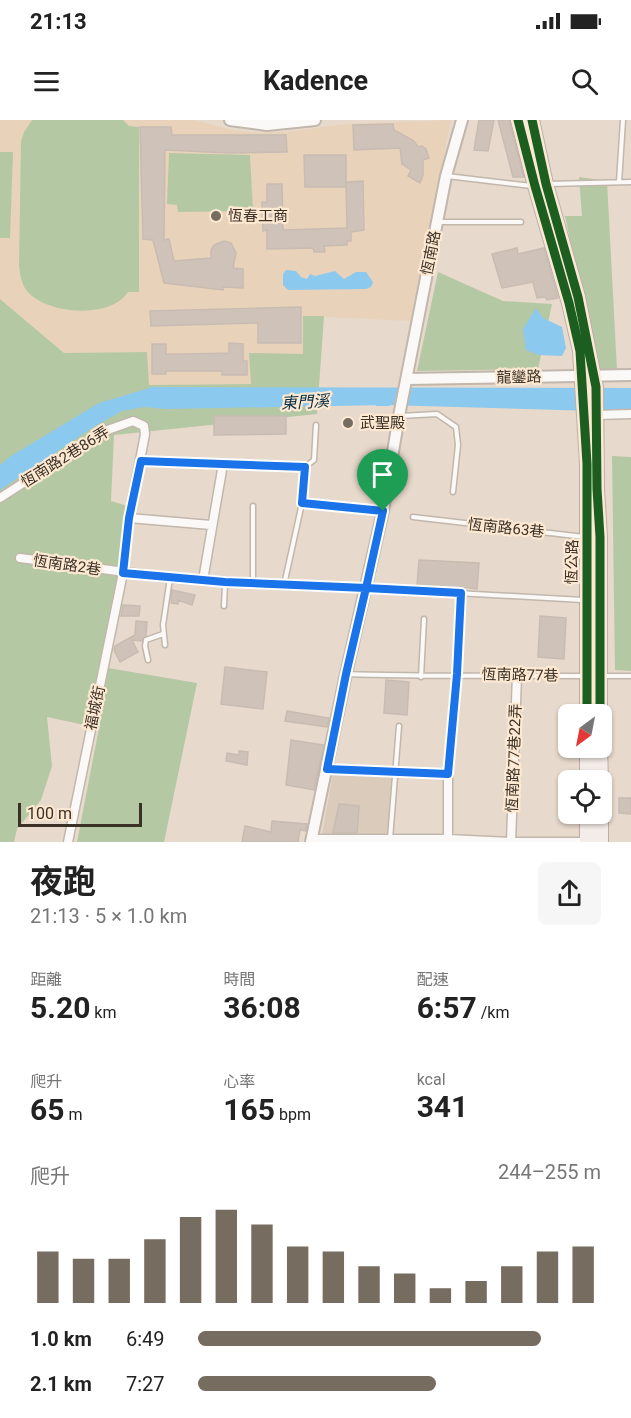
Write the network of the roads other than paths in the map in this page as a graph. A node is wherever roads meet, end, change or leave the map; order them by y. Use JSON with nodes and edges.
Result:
{"nodes":[{"id":1,"x":230,"y":120,"type":"edge"},
{"id":2,"x":315,"y":120,"type":"edge"},
{"id":3,"x":462,"y":120,"type":"edge"},
{"id":4,"x":518,"y":120,"type":"edge"},
{"id":5,"x":532,"y":120,"type":"edge"},
{"id":6,"x":623,"y":120,"type":"edge"},
{"id":7,"x":296,"y":121,"type":"edge"},
{"id":8,"x":446,"y":176,"type":"junction"},
{"id":9,"x":619,"y":182,"type":"junction"},
{"id":10,"x":631,"y":182,"type":"edge"},
{"id":11,"x":541,"y":185,"type":"junction"},
{"id":12,"x":438,"y":222,"type":"junction"},
{"id":13,"x":521,"y":222,"type":"dead end"},
{"id":14,"x":631,"y":375,"type":"edge"},
{"id":15,"x":589,"y":381,"type":"junction"},
{"id":16,"x":406,"y":383,"type":"junction"},
{"id":17,"x":400,"y":411,"type":"junction"},
{"id":18,"x":593,"y":412,"type":"junction"},
{"id":19,"x":631,"y":414,"type":"edge"},
{"id":20,"x":316,"y":425,"type":"dead end"},
{"id":21,"x":141,"y":461,"type":"junction"},
{"id":22,"x":223,"y":464,"type":"junction"},
{"id":23,"x":305,"y":467,"type":"junction"},
{"id":24,"x":453,"y":492,"type":"dead end"},
{"id":25,"x":0,"y":498,"type":"edge"},
{"id":26,"x":302,"y":503,"type":"junction"},
{"id":27,"x":253,"y":506,"type":"dead end"},
{"id":28,"x":383,"y":511,"type":"junction"},
{"id":29,"x":413,"y":517,"type":"dead end"},
{"id":30,"x":129,"y":518,"type":"junction"},
{"id":31,"x":212,"y":525,"type":"junction"},
{"id":32,"x":594,"y":537,"type":"junction"},
{"id":33,"x":20,"y":558,"type":"dead end"},
{"id":34,"x":123,"y":573,"type":"junction"},
{"id":35,"x":170,"y":578,"type":"junction"},
{"id":36,"x":203,"y":580,"type":"junction"},
{"id":37,"x":225,"y":582,"type":"junction"},
{"id":38,"x":253,"y":584,"type":"junction"},
{"id":39,"x":284,"y":585,"type":"junction"},
{"id":40,"x":366,"y":588,"type":"junction"},
{"id":41,"x":461,"y":593,"type":"junction"},
{"id":42,"x":593,"y":601,"type":"junction"},
{"id":43,"x":224,"y":606,"type":"dead end"},
{"id":44,"x":424,"y":619,"type":"dead end"},
{"id":45,"x":163,"y":634,"type":"junction"},
{"id":46,"x":165,"y":645,"type":"dead end"},
{"id":47,"x":148,"y":660,"type":"dead end"},
{"id":48,"x":346,"y":674,"type":"junction"},
{"id":49,"x":457,"y":674,"type":"junction"},
{"id":50,"x":517,"y":675,"type":"junction"},
{"id":51,"x":593,"y":676,"type":"junction"},
{"id":52,"x":631,"y":676,"type":"edge"},
{"id":53,"x":421,"y":677,"type":"junction"},
{"id":54,"x":589,"y":704,"type":"edge"},
{"id":55,"x":598,"y":704,"type":"edge"},
{"id":56,"x":399,"y":726,"type":"dead end"},
{"id":57,"x":327,"y":769,"type":"junction"},
{"id":58,"x":396,"y":772,"type":"junction"},
{"id":59,"x":448,"y":774,"type":"junction"},
{"id":60,"x":587,"y":824,"type":"edge"},
{"id":61,"x":601,"y":824,"type":"edge"},
{"id":62,"x":311,"y":840,"type":"edge"},
{"id":63,"x":448,"y":840,"type":"edge"},
{"id":64,"x":390,"y":841,"type":"edge"},
{"id":65,"x":68,"y":842,"type":"edge"},
{"id":66,"x":511,"y":842,"type":"edge"},
{"id":67,"x":588,"y":842,"type":"edge"},
{"id":68,"x":601,"y":842,"type":"edge"}],
"edges":[{"from":1,"to":7,"type":"street"},
{"from":2,"to":7,"type":"street"},
{"from":3,"to":8,"type":"street","name":"恆南路"},
{"from":4,"to":11,"type":"main road"},
{"from":5,"to":11,"type":"main road"},
{"from":6,"to":9,"type":"lane"},
{"from":8,"to":11,"type":"lane"},
{"from":8,"to":12,"type":"street","name":"恆南路"},
{"from":9,"to":10,"type":"lane"},
{"from":9,"to":11,"type":"lane"},
{"from":11,"to":15,"type":"main road"},
{"from":12,"to":13,"type":"lane"},
{"from":12,"to":16,"type":"street","name":"恆南路"},
{"from":14,"to":15,"type":"street","name":"龍鑾路"},
{"from":15,"to":16,"type":"street","name":"龍鑾路"},
{"from":15,"to":18,"type":"main road","name":"恆公路"},
{"from":16,"to":17,"type":"street","name":"恆南路"},
{"from":17,"to":24,"type":"lane"},
{"from":17,"to":28,"type":"street"},
{"from":18,"to":19,"type":"street"},
{"from":18,"to":32,"type":"main road","name":"恆公路"},
{"from":20,"to":23,"type":"lane"},
{"from":21,"to":22,"type":"street"},
{"from":21,"to":25,"type":"street","name":"恆南路2巷86弄"},
{"from":21,"to":30,"type":"street","name":"恆南路2巷86弄"},
{"from":22,"to":23,"type":"street"},
{"from":22,"to":31,"type":"street"},
{"from":23,"to":26,"type":"lane"},
{"from":26,"to":28,"type":"lane"},
{"from":26,"to":39,"type":"lane"},
{"from":27,"to":38,"type":"lane"},
{"from":28,"to":40,"type":"street"},
{"from":29,"to":32,"type":"lane","name":"恆南路63巷"},
{"from":30,"to":31,"type":"street"},
{"from":30,"to":34,"type":"street","name":"恆南路2巷86弄"},
{"from":31,"to":36,"type":"street"},
{"from":32,"to":42,"type":"main road","name":"恆公路"},
{"from":33,"to":34,"type":"street","name":"恆南路2巷"},
{"from":34,"to":35,"type":"street","name":"恆南路2巷"},
{"from":34,"to":65,"type":"street","name":"福城街"},
{"from":35,"to":36,"type":"street","name":"恆南路2巷"},
{"from":35,"to":45,"type":"lane"},
{"from":36,"to":37,"type":"street","name":"恆南路2巷"},
{"from":37,"to":38,"type":"street","name":"恆南路2巷"},
{"from":37,"to":43,"type":"lane"},
{"from":38,"to":39,"type":"street","name":"恆南路2巷"},
{"from":39,"to":40,"type":"street","name":"恆南路2巷"},
{"from":40,"to":41,"type":"lane"},
{"from":40,"to":48,"type":"street"},
{"from":41,"to":42,"type":"lane"},
{"from":41,"to":49,"type":"street"},
{"from":42,"to":51,"type":"main road","name":"恆公路"},
{"from":44,"to":53,"type":"lane"},
{"from":45,"to":46,"type":"lane"},
{"from":45,"to":47,"type":"lane"},
{"from":48,"to":53,"type":"lane","name":"恆南路77巷"},
{"from":48,"to":57,"type":"street"},
{"from":49,"to":50,"type":"lane","name":"恆南路77巷"},
{"from":49,"to":53,"type":"lane","name":"恆南路77巷"},
{"from":49,"to":59,"type":"street"},
{"from":50,"to":51,"type":"lane","name":"恆南路77巷"},
{"from":50,"to":66,"type":"street","name":"恆南路77巷22弄"},
{"from":51,"to":52,"type":"lane","name":"恆南路77巷"},
{"from":51,"to":54,"type":"main road","name":"恆公路"},
{"from":51,"to":55,"type":"main road","name":"恆公路"},
{"from":56,"to":58,"type":"lane"},
{"from":57,"to":58,"type":"lane"},
{"from":57,"to":62,"type":"street"},
{"from":58,"to":59,"type":"lane"},
{"from":58,"to":64,"type":"lane"},
{"from":59,"to":63,"type":"street"},
{"from":60,"to":67,"type":"main road"},
{"from":61,"to":68,"type":"main road"},
{"from":62,"to":64,"type":"street"},
{"from":63,"to":64,"type":"street"},
{"from":63,"to":66,"type":"street"},
{"from":66,"to":67,"type":"street"}]}
